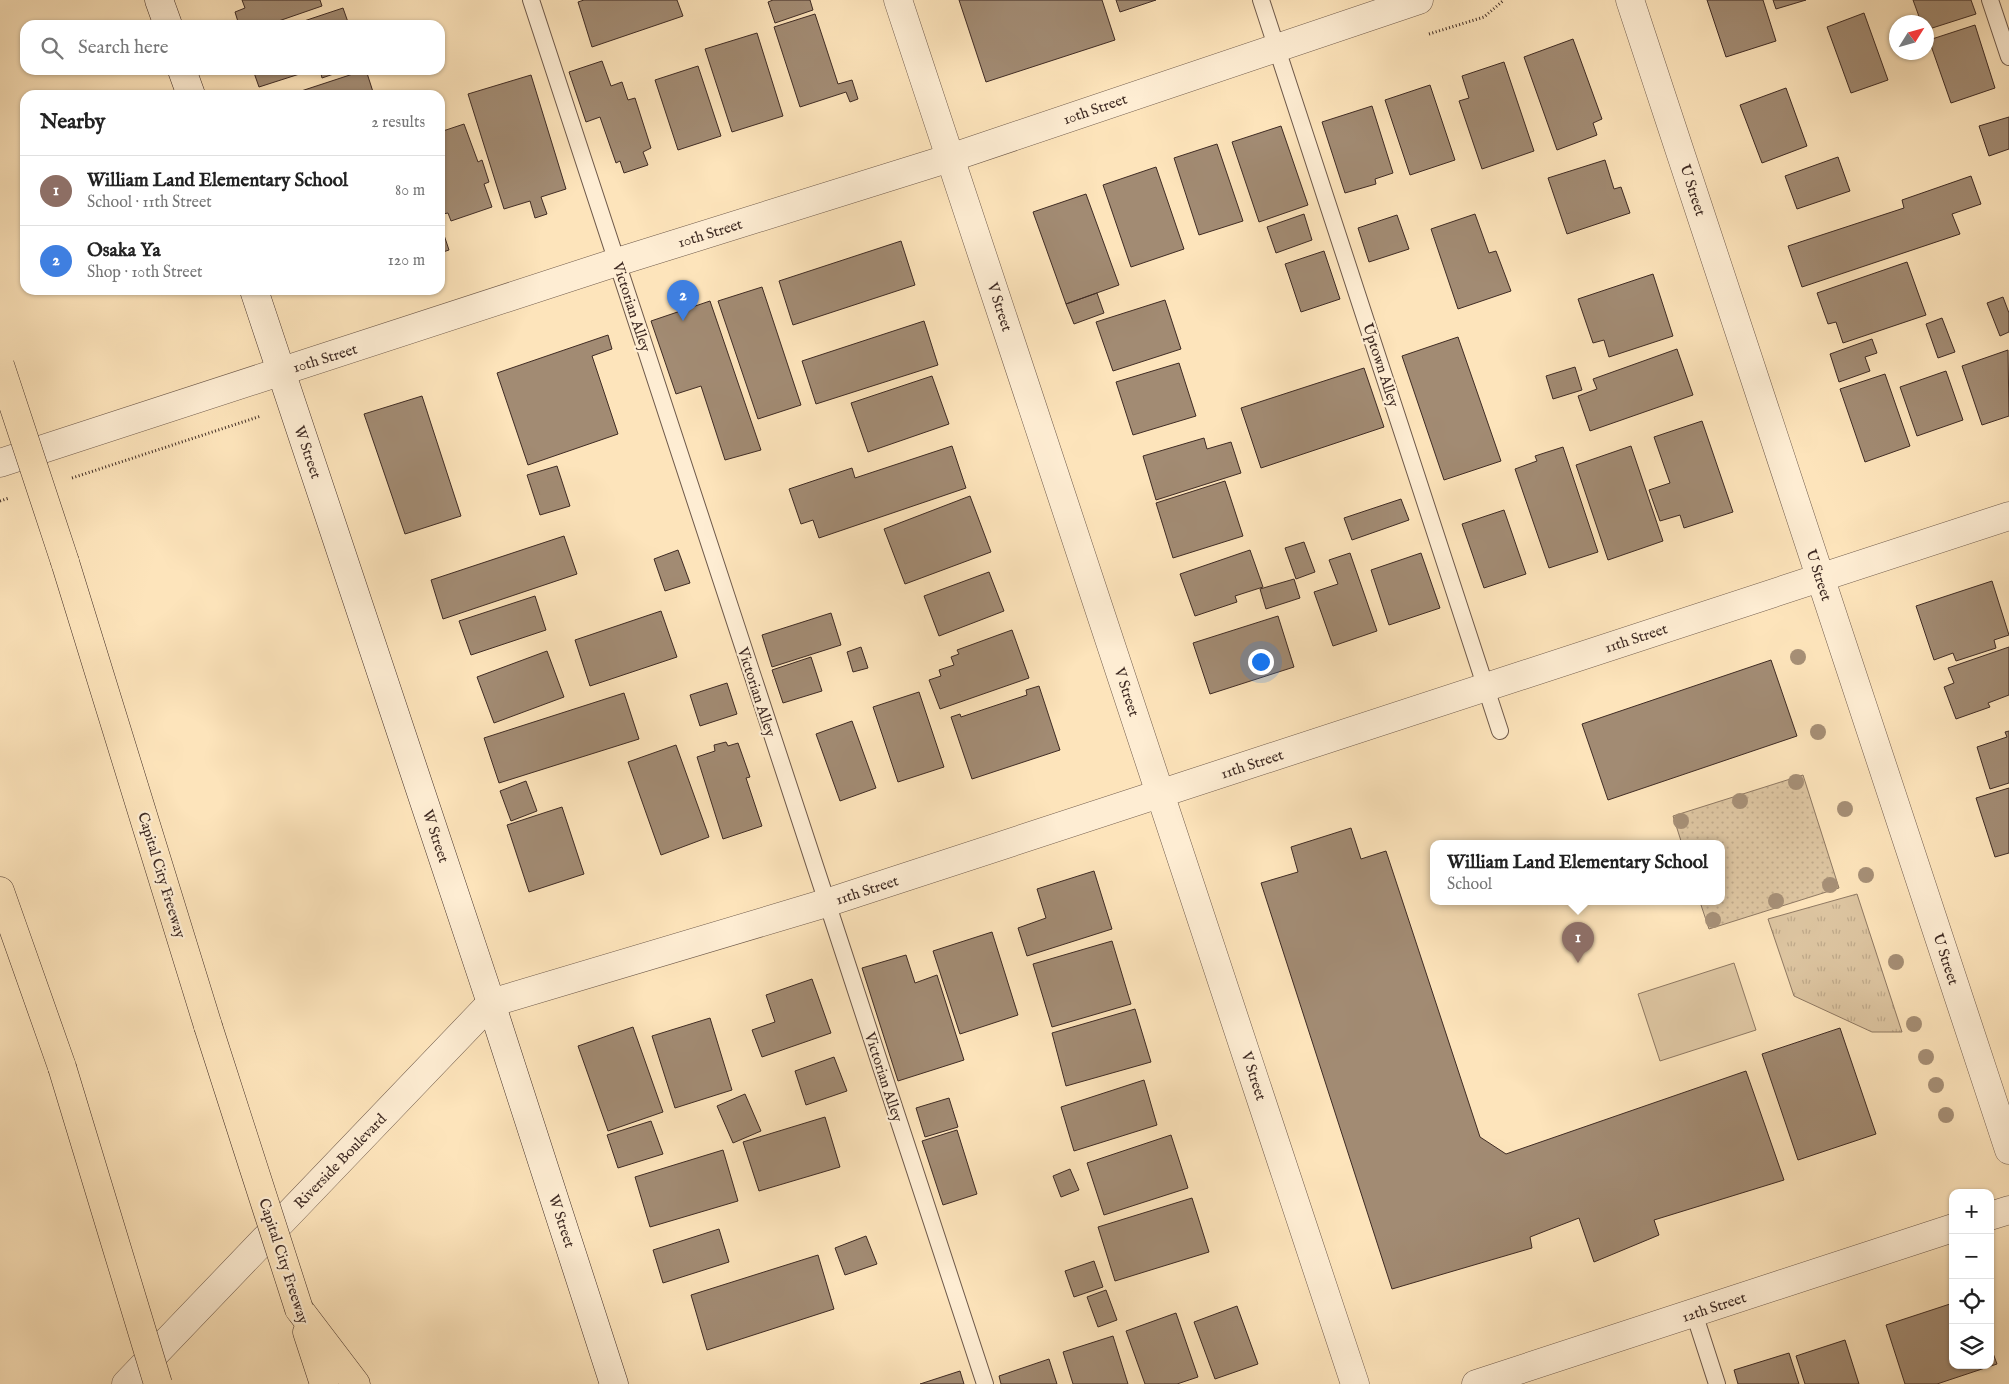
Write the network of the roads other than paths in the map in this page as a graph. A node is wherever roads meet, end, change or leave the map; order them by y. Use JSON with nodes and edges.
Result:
{"nodes":[{"id":1,"x":159,"y":0,"type":"edge"},
{"id":2,"x":531,"y":0,"type":"edge"},
{"id":3,"x":898,"y":0,"type":"edge"},
{"id":4,"x":1261,"y":0,"type":"edge"},
{"id":5,"x":1419,"y":0,"type":"edge"},
{"id":6,"x":1630,"y":0,"type":"edge"},
{"id":7,"x":1990,"y":0,"type":"edge"},
{"id":8,"x":166,"y":20,"type":"edge"},
{"id":9,"x":1276,"y":48,"type":"junction"},
{"id":10,"x":2009,"y":57,"type":"edge"},
{"id":11,"x":184,"y":75,"type":"edge"},
{"id":12,"x":189,"y":90,"type":"edge"},
{"id":13,"x":950,"y":158,"type":"junction"},
{"id":14,"x":617,"y":262,"type":"junction"},
{"id":15,"x":256,"y":295,"type":"edge"},
{"id":16,"x":0,"y":365,"type":"edge"},
{"id":17,"x":281,"y":371,"type":"junction"},
{"id":18,"x":0,"y":463,"type":"edge"},
{"id":19,"x":2009,"y":516,"type":"edge"},
{"id":20,"x":1820,"y":577,"type":"junction"},
{"id":21,"x":1487,"y":687,"type":"junction"},
{"id":22,"x":1500,"y":730,"type":"dead end"},
{"id":23,"x":1161,"y":794,"type":"junction"},
{"id":24,"x":0,"y":891,"type":"edge"},
{"id":25,"x":826,"y":903,"type":"junction"},
{"id":26,"x":491,"y":1003,"type":"junction"},
{"id":27,"x":2009,"y":1150,"type":"edge"},
{"id":28,"x":2009,"y":1210,"type":"edge"},
{"id":29,"x":1994,"y":1215,"type":"edge"},
{"id":30,"x":1949,"y":1229,"type":"edge"},
{"id":31,"x":1694,"y":1314,"type":"junction"},
{"id":32,"x":322,"y":1353,"type":"junction"},
{"id":33,"x":126,"y":1384,"type":"edge"},
{"id":34,"x":158,"y":1384,"type":"edge"},
{"id":35,"x":324,"y":1384,"type":"edge"},
{"id":36,"x":356,"y":1384,"type":"edge"},
{"id":37,"x":614,"y":1384,"type":"edge"},
{"id":38,"x":985,"y":1384,"type":"edge"},
{"id":39,"x":1355,"y":1384,"type":"edge"},
{"id":40,"x":1476,"y":1384,"type":"edge"},
{"id":41,"x":1717,"y":1384,"type":"edge"}],
"edges":[{"from":1,"to":8,"type":"street"},
{"from":2,"to":14,"type":"lane","name":"Victorian Alley"},
{"from":3,"to":13,"type":"street","name":"V Street"},
{"from":4,"to":9,"type":"lane","name":"Uptown Alley"},
{"from":5,"to":9,"type":"street","name":"10th Street"},
{"from":6,"to":20,"type":"street","name":"U Street"},
{"from":7,"to":10,"type":"lane"},
{"from":9,"to":13,"type":"street","name":"10th Street"},
{"from":9,"to":21,"type":"lane","name":"Uptown Alley"},
{"from":11,"to":12,"type":"street"},
{"from":13,"to":14,"type":"street","name":"10th Street"},
{"from":13,"to":23,"type":"street","name":"V Street"},
{"from":14,"to":17,"type":"street","name":"10th Street"},
{"from":14,"to":25,"type":"lane","name":"Victorian Alley"},
{"from":15,"to":17,"type":"street","name":"W Street"},
{"from":16,"to":32,"type":"highway","name":"Capital City Freeway","bridge":true},
{"from":17,"to":18,"type":"street","name":"10th Street"},
{"from":17,"to":26,"type":"street","name":"W Street"},
{"from":19,"to":20,"type":"street","name":"11th Street"},
{"from":20,"to":21,"type":"street","name":"11th Street"},
{"from":20,"to":27,"type":"street","name":"U Street"},
{"from":21,"to":22,"type":"lane","name":"Uptown Alley"},
{"from":21,"to":23,"type":"street","name":"11th Street"},
{"from":23,"to":25,"type":"street","name":"11th Street"},
{"from":23,"to":39,"type":"street","name":"V Street"},
{"from":24,"to":34,"type":"highway","bridge":true},
{"from":25,"to":26,"type":"street","name":"11th Street"},
{"from":25,"to":38,"type":"lane","name":"Victorian Alley"},
{"from":26,"to":33,"type":"street","name":"Riverside Boulevard"},
{"from":26,"to":37,"type":"street","name":"W Street"},
{"from":28,"to":29,"type":"street"},
{"from":30,"to":31,"type":"street","name":"12th Street"},
{"from":31,"to":40,"type":"street","name":"12th Street"},
{"from":31,"to":41,"type":"lane"},
{"from":32,"to":35,"type":"highway","name":"Capital City Freeway"},
{"from":32,"to":36,"type":"highway"}]}
